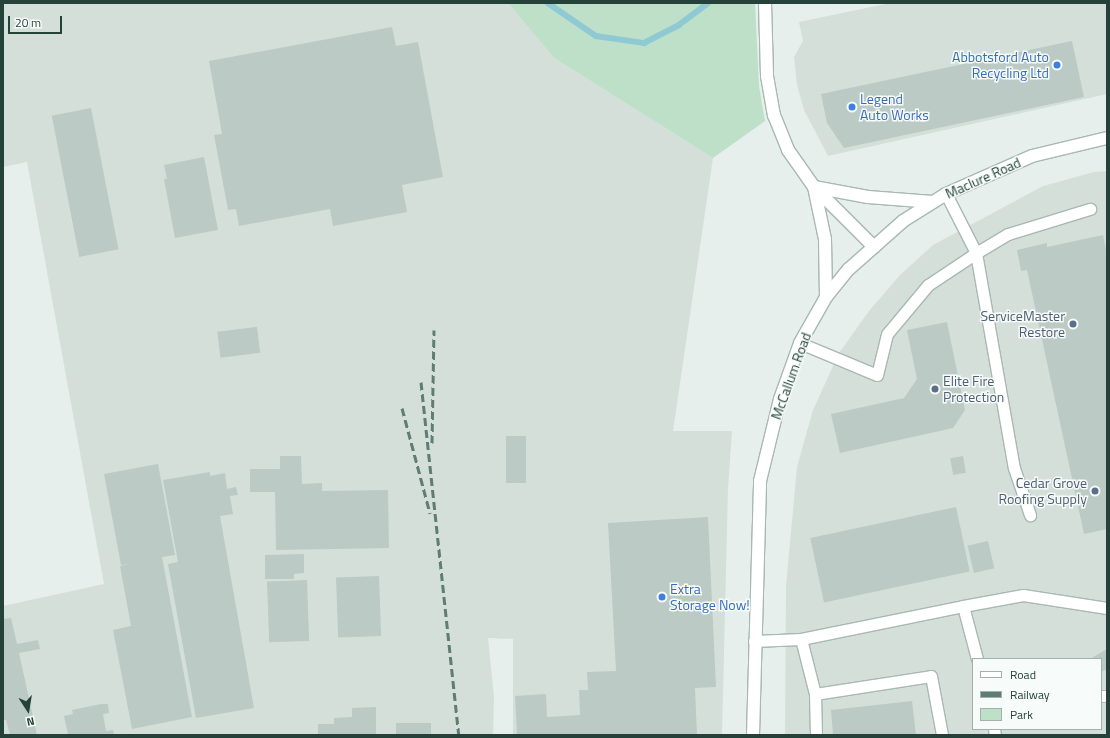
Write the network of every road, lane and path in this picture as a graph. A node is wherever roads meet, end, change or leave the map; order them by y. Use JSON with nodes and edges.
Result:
{"nodes":[{"id":1,"x":765,"y":3,"type":"edge"},
{"id":2,"x":1107,"y":138,"type":"edge"},
{"id":3,"x":814,"y":187,"type":"junction"},
{"id":4,"x":946,"y":194,"type":"junction"},
{"id":5,"x":933,"y":202,"type":"junction"},
{"id":6,"x":1090,"y":209,"type":"dead end"},
{"id":7,"x":874,"y":246,"type":"junction"},
{"id":8,"x":976,"y":253,"type":"junction"},
{"id":9,"x":826,"y":296,"type":"junction"},
{"id":10,"x":800,"y":343,"type":"junction"},
{"id":11,"x":1030,"y":515,"type":"dead end"},
{"id":12,"x":963,"y":606,"type":"junction"},
{"id":13,"x":1107,"y":608,"type":"edge"},
{"id":14,"x":802,"y":639,"type":"junction"},
{"id":15,"x":754,"y":641,"type":"junction"},
{"id":16,"x":977,"y":658,"type":"edge"},
{"id":17,"x":816,"y":694,"type":"junction"},
{"id":18,"x":753,"y":735,"type":"edge"},
{"id":19,"x":816,"y":735,"type":"edge"},
{"id":20,"x":942,"y":735,"type":"edge"}],
"edges":[{"from":1,"to":3,"type":"main road"},
{"from":2,"to":4,"type":"main road","name":"Maclure Road"},
{"from":3,"to":5,"type":"main road"},
{"from":3,"to":7,"type":"main road"},
{"from":3,"to":9,"type":"main road"},
{"from":4,"to":5,"type":"main road","name":"Maclure Road"},
{"from":4,"to":8,"type":"lane"},
{"from":5,"to":7,"type":"main road","name":"Maclure Road"},
{"from":6,"to":8,"type":"lane"},
{"from":7,"to":9,"type":"main road","name":"McCallum Road"},
{"from":8,"to":10,"type":"lane"},
{"from":8,"to":11,"type":"lane"},
{"from":9,"to":10,"type":"main road","name":"McCallum Road"},
{"from":10,"to":15,"type":"main road","name":"McCallum Road"},
{"from":12,"to":13,"type":"lane"},
{"from":12,"to":14,"type":"lane"},
{"from":12,"to":16,"type":"lane"},
{"from":14,"to":15,"type":"lane"},
{"from":14,"to":17,"type":"lane"},
{"from":15,"to":18,"type":"main road","name":"McCallum Road"},
{"from":17,"to":19,"type":"lane"},
{"from":17,"to":20,"type":"lane"}]}
